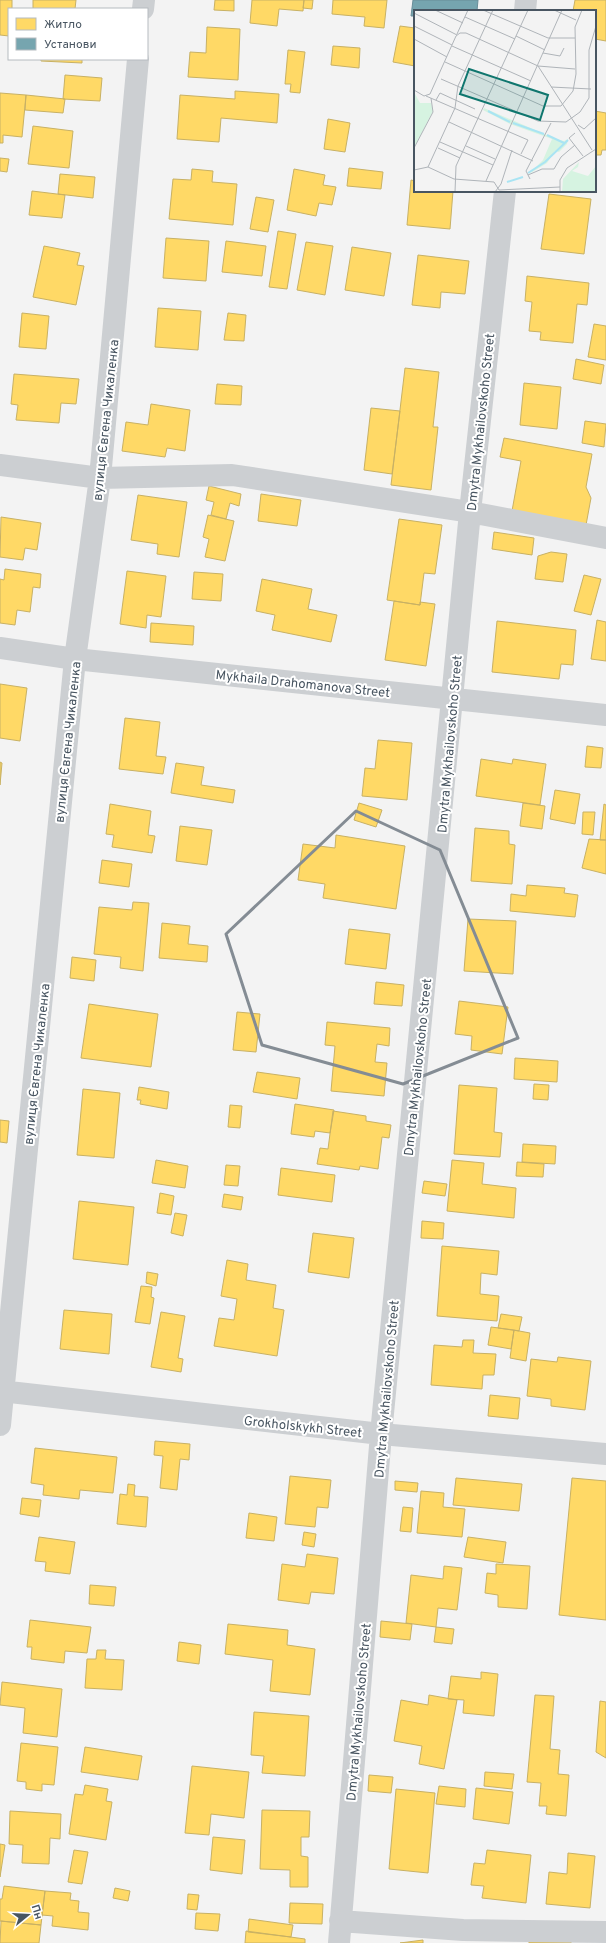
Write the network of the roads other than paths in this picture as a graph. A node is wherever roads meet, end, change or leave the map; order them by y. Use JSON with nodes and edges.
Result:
{"nodes":[{"id":1,"x":526,"y":0,"type":"edge"},
{"id":2,"x":525,"y":10,"type":"edge"},
{"id":3,"x":138,"y":60,"type":"edge"},
{"id":4,"x":505,"y":192,"type":"edge"},
{"id":5,"x":0,"y":465,"type":"edge"},
{"id":6,"x":100,"y":478,"type":"junction"},
{"id":7,"x":470,"y":512,"type":"junction"},
{"id":8,"x":606,"y":538,"type":"edge"},
{"id":9,"x":0,"y":648,"type":"edge"},
{"id":10,"x":75,"y":659,"type":"junction"},
{"id":11,"x":453,"y":699,"type":"junction"},
{"id":12,"x":606,"y":715,"type":"edge"},
{"id":13,"x":2,"y":1392,"type":"edge"},
{"id":14,"x":0,"y":1425,"type":"edge"},
{"id":15,"x":381,"y":1434,"type":"junction"},
{"id":16,"x":606,"y":1454,"type":"edge"},
{"id":17,"x":340,"y":1921,"type":"junction"},
{"id":18,"x":606,"y":1932,"type":"edge"},
{"id":19,"x":339,"y":1943,"type":"edge"}],
"edges":[{"from":1,"to":2,"type":"street"},
{"from":3,"to":6,"type":"street","name":"вулиця Євгена Чикаленка"},
{"from":4,"to":7,"type":"street","name":"Dmytra Mykhailovskoho Street"},
{"from":5,"to":6,"type":"street"},
{"from":6,"to":7,"type":"street"},
{"from":6,"to":10,"type":"street","name":"вулиця Євгена Чикаленка"},
{"from":7,"to":8,"type":"street"},
{"from":7,"to":11,"type":"street","name":"Dmytra Mykhailovskoho Street"},
{"from":9,"to":10,"type":"street","name":"Mykhaila Drahomanova Street"},
{"from":10,"to":11,"type":"street","name":"Mykhaila Drahomanova Street"},
{"from":10,"to":13,"type":"street","name":"вулиця Євгена Чикаленка"},
{"from":11,"to":12,"type":"street","name":"Mykhaila Drahomanova Street"},
{"from":11,"to":15,"type":"street","name":"Dmytra Mykhailovskoho Street"},
{"from":13,"to":14,"type":"street","name":"вулиця Євгена Чикаленка"},
{"from":13,"to":15,"type":"street","name":"Grokholskykh Street"},
{"from":15,"to":16,"type":"street","name":"Grokholskykh Street"},
{"from":15,"to":17,"type":"street","name":"Dmytra Mykhailovskoho Street"},
{"from":17,"to":18,"type":"street"},
{"from":17,"to":19,"type":"street","name":"Dmytra Mykhailovskoho Street"}]}
